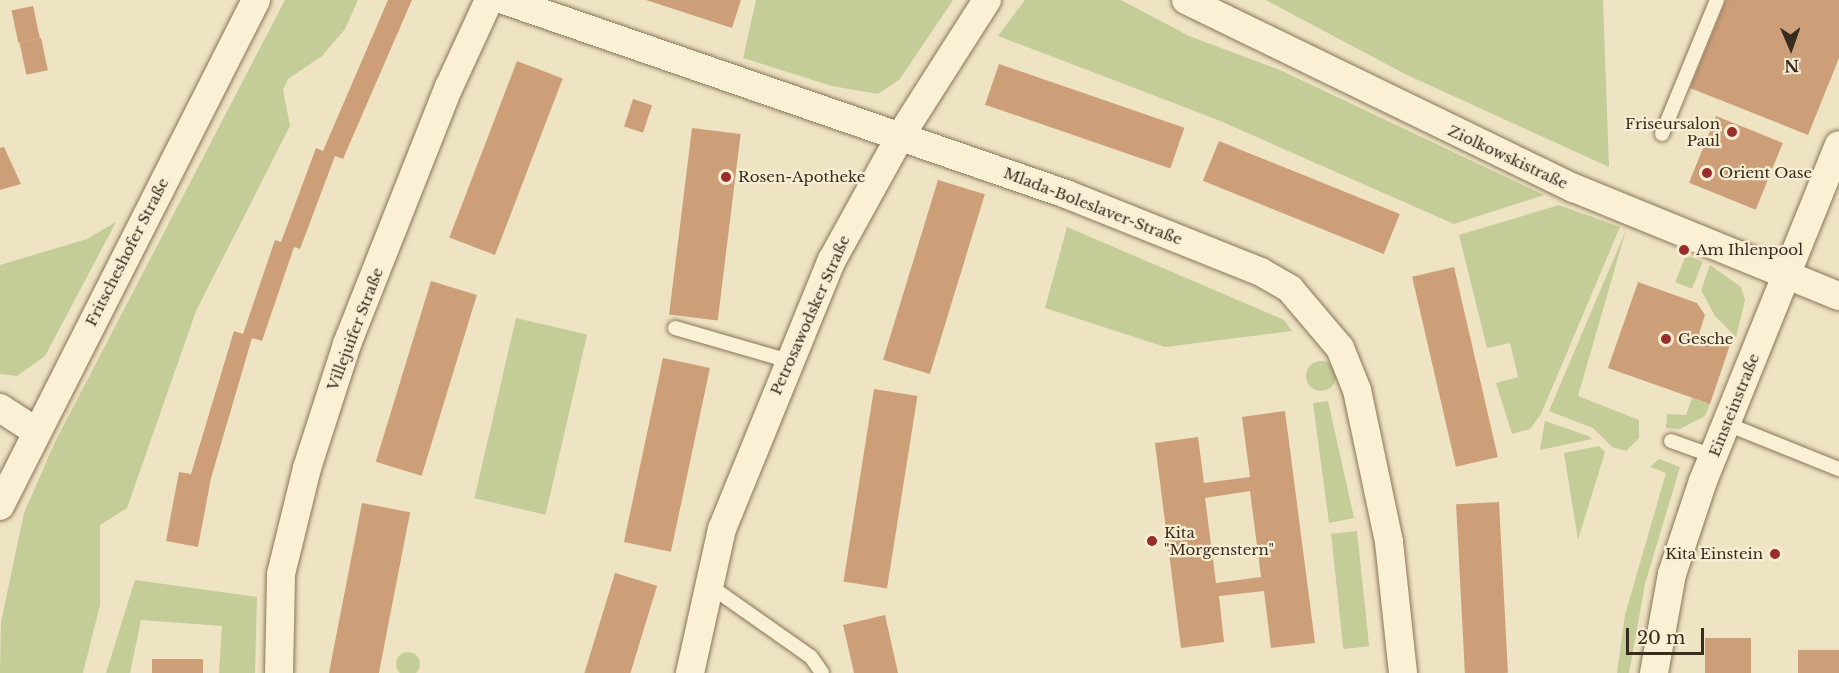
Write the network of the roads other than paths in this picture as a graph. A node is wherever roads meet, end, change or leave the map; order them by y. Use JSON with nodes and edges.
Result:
{"nodes":[{"id":1,"x":256,"y":0,"type":"edge"},
{"id":2,"x":489,"y":0,"type":"edge"},
{"id":3,"x":504,"y":0,"type":"edge"},
{"id":4,"x":987,"y":0,"type":"edge"},
{"id":5,"x":1186,"y":0,"type":"edge"},
{"id":6,"x":1717,"y":0,"type":"edge"},
{"id":7,"x":1662,"y":134,"type":"dead end"},
{"id":8,"x":901,"y":135,"type":"junction"},
{"id":9,"x":1839,"y":145,"type":"edge"},
{"id":10,"x":1787,"y":275,"type":"junction"},
{"id":11,"x":1839,"y":296,"type":"edge"},
{"id":12,"x":675,"y":328,"type":"dead end"},
{"id":13,"x":789,"y":361,"type":"junction"},
{"id":14,"x":0,"y":408,"type":"edge"},
{"id":15,"x":1726,"y":423,"type":"junction"},
{"id":16,"x":34,"y":430,"type":"junction"},
{"id":17,"x":1671,"y":441,"type":"dead end"},
{"id":18,"x":1713,"y":456,"type":"junction"},
{"id":19,"x":1839,"y":468,"type":"edge"},
{"id":20,"x":0,"y":506,"type":"edge"},
{"id":21,"x":710,"y":586,"type":"junction"},
{"id":22,"x":279,"y":673,"type":"edge"},
{"id":23,"x":690,"y":673,"type":"edge"},
{"id":24,"x":822,"y":673,"type":"edge"},
{"id":25,"x":1403,"y":673,"type":"edge"},
{"id":26,"x":1654,"y":673,"type":"edge"}],
"edges":[{"from":1,"to":16,"type":"street","name":"Fritscheshofer Straße"},
{"from":2,"to":22,"type":"street","name":"Villejuifer Straße"},
{"from":3,"to":8,"type":"street","name":"Mlada-Boleslaver-Straße"},
{"from":4,"to":8,"type":"street","name":"Petrosawodsker Straße"},
{"from":5,"to":10,"type":"street","name":"Ziolkowskistraße"},
{"from":6,"to":7,"type":"lane"},
{"from":8,"to":13,"type":"street","name":"Petrosawodsker Straße"},
{"from":8,"to":25,"type":"street","name":"Mlada-Boleslaver-Straße"},
{"from":9,"to":10,"type":"street","name":"Einsteinstraße"},
{"from":10,"to":11,"type":"street","name":"Ziolkowskistraße"},
{"from":10,"to":15,"type":"street","name":"Einsteinstraße"},
{"from":12,"to":13,"type":"lane"},
{"from":13,"to":21,"type":"street","name":"Petrosawodsker Straße"},
{"from":14,"to":16,"type":"street"},
{"from":15,"to":18,"type":"street","name":"Einsteinstraße"},
{"from":15,"to":19,"type":"lane"},
{"from":16,"to":20,"type":"street","name":"Fritscheshofer Straße"},
{"from":17,"to":18,"type":"lane"},
{"from":18,"to":26,"type":"street","name":"Einsteinstraße"},
{"from":21,"to":23,"type":"street","name":"Petrosawodsker Straße"},
{"from":21,"to":24,"type":"lane"}]}
